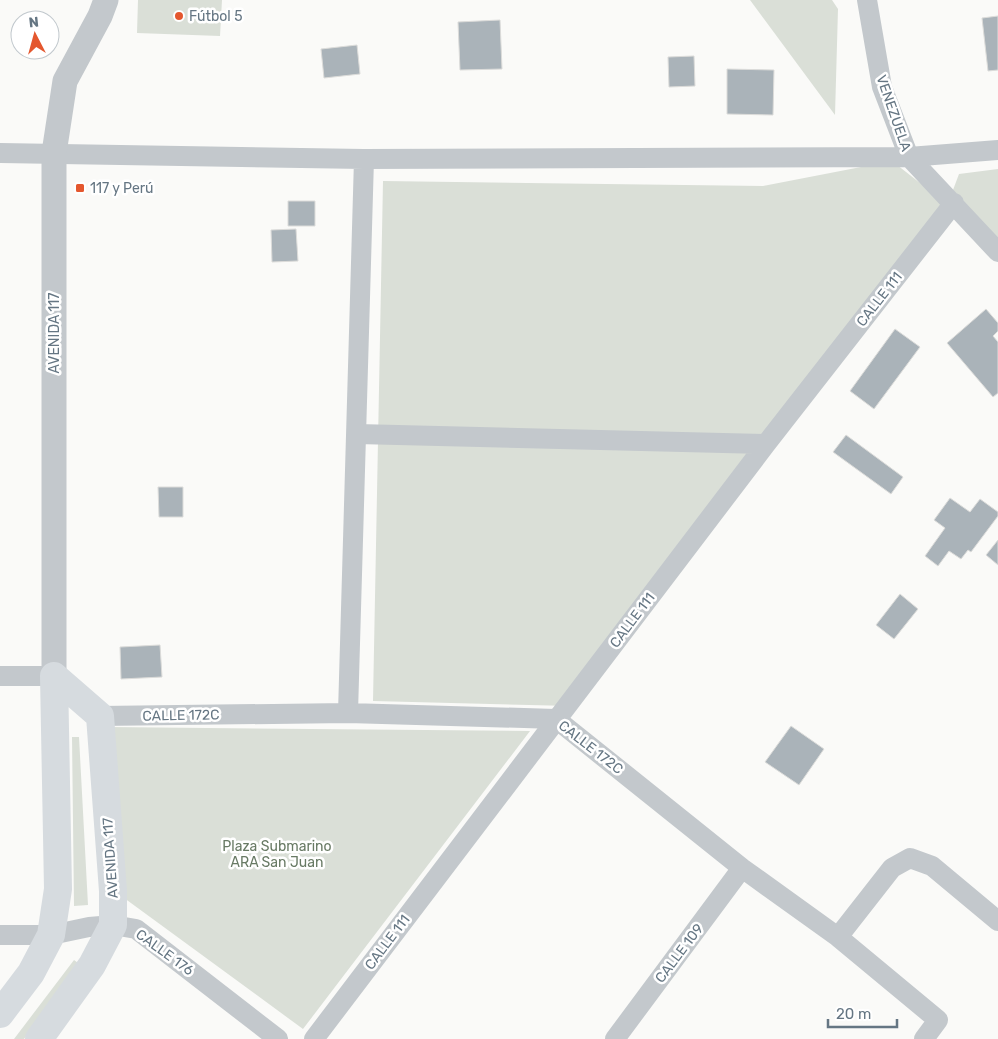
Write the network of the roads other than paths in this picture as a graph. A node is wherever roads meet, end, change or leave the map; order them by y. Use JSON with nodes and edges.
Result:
{"nodes":[{"id":1,"x":106,"y":0,"type":"edge"},
{"id":2,"x":867,"y":0,"type":"edge"},
{"id":3,"x":998,"y":150,"type":"edge"},
{"id":4,"x":0,"y":153,"type":"edge"},
{"id":5,"x":54,"y":153,"type":"junction"},
{"id":6,"x":909,"y":157,"type":"junction"},
{"id":7,"x":364,"y":159,"type":"junction"},
{"id":8,"x":954,"y":203,"type":"junction"},
{"id":9,"x":998,"y":252,"type":"edge"},
{"id":10,"x":357,"y":434,"type":"junction"},
{"id":11,"x":766,"y":444,"type":"junction"},
{"id":12,"x":0,"y":676,"type":"edge"},
{"id":13,"x":54,"y":676,"type":"junction"},
{"id":14,"x":348,"y":713,"type":"junction"},
{"id":15,"x":100,"y":716,"type":"junction"},
{"id":16,"x":556,"y":719,"type":"junction"},
{"id":17,"x":742,"y":868,"type":"junction"},
{"id":18,"x":998,"y":921,"type":"edge"},
{"id":19,"x":112,"y":925,"type":"junction"},
{"id":20,"x":0,"y":934,"type":"edge"},
{"id":21,"x":51,"y":935,"type":"junction"},
{"id":22,"x":838,"y":937,"type":"junction"},
{"id":23,"x":0,"y":1014,"type":"edge"},
{"id":24,"x":39,"y":1039,"type":"edge"},
{"id":25,"x":278,"y":1039,"type":"edge"},
{"id":26,"x":314,"y":1039,"type":"edge"},
{"id":27,"x":615,"y":1039,"type":"edge"},
{"id":28,"x":924,"y":1039,"type":"edge"}],
"edges":[{"from":1,"to":5,"type":"street","name":"AVENIDA 117"},
{"from":2,"to":6,"type":"street","name":"VENEZUELA"},
{"from":3,"to":6,"type":"street"},
{"from":4,"to":5,"type":"street"},
{"from":5,"to":7,"type":"street"},
{"from":5,"to":13,"type":"street","name":"AVENIDA 117"},
{"from":6,"to":7,"type":"street"},
{"from":6,"to":8,"type":"street","name":"VENEZUELA"},
{"from":7,"to":10,"type":"street"},
{"from":8,"to":9,"type":"street","name":"VENEZUELA"},
{"from":8,"to":11,"type":"street","name":"CALLE 111"},
{"from":10,"to":11,"type":"street"},
{"from":10,"to":14,"type":"street"},
{"from":11,"to":16,"type":"street","name":"CALLE 111"},
{"from":12,"to":13,"type":"street"},
{"from":13,"to":15,"type":"main road"},
{"from":13,"to":21,"type":"main road","name":"AVENIDA 117"},
{"from":14,"to":15,"type":"street","name":"CALLE 172C"},
{"from":14,"to":16,"type":"street","name":"CALLE 172C"},
{"from":15,"to":19,"type":"main road","name":"AVENIDA 117"},
{"from":16,"to":17,"type":"street","name":"CALLE 172C"},
{"from":16,"to":26,"type":"street","name":"CALLE 111"},
{"from":17,"to":22,"type":"street","name":"CALLE 172C"},
{"from":17,"to":27,"type":"street","name":"CALLE 109"},
{"from":18,"to":22,"type":"street"},
{"from":19,"to":21,"type":"street","name":"CALLE 176"},
{"from":19,"to":24,"type":"main road","name":"AVENIDA 117"},
{"from":19,"to":25,"type":"street","name":"CALLE 176"},
{"from":20,"to":21,"type":"street","name":"CALLE 176"},
{"from":21,"to":23,"type":"main road","name":"AVENIDA 117"},
{"from":22,"to":28,"type":"street","name":"CALLE 172C"}]}
